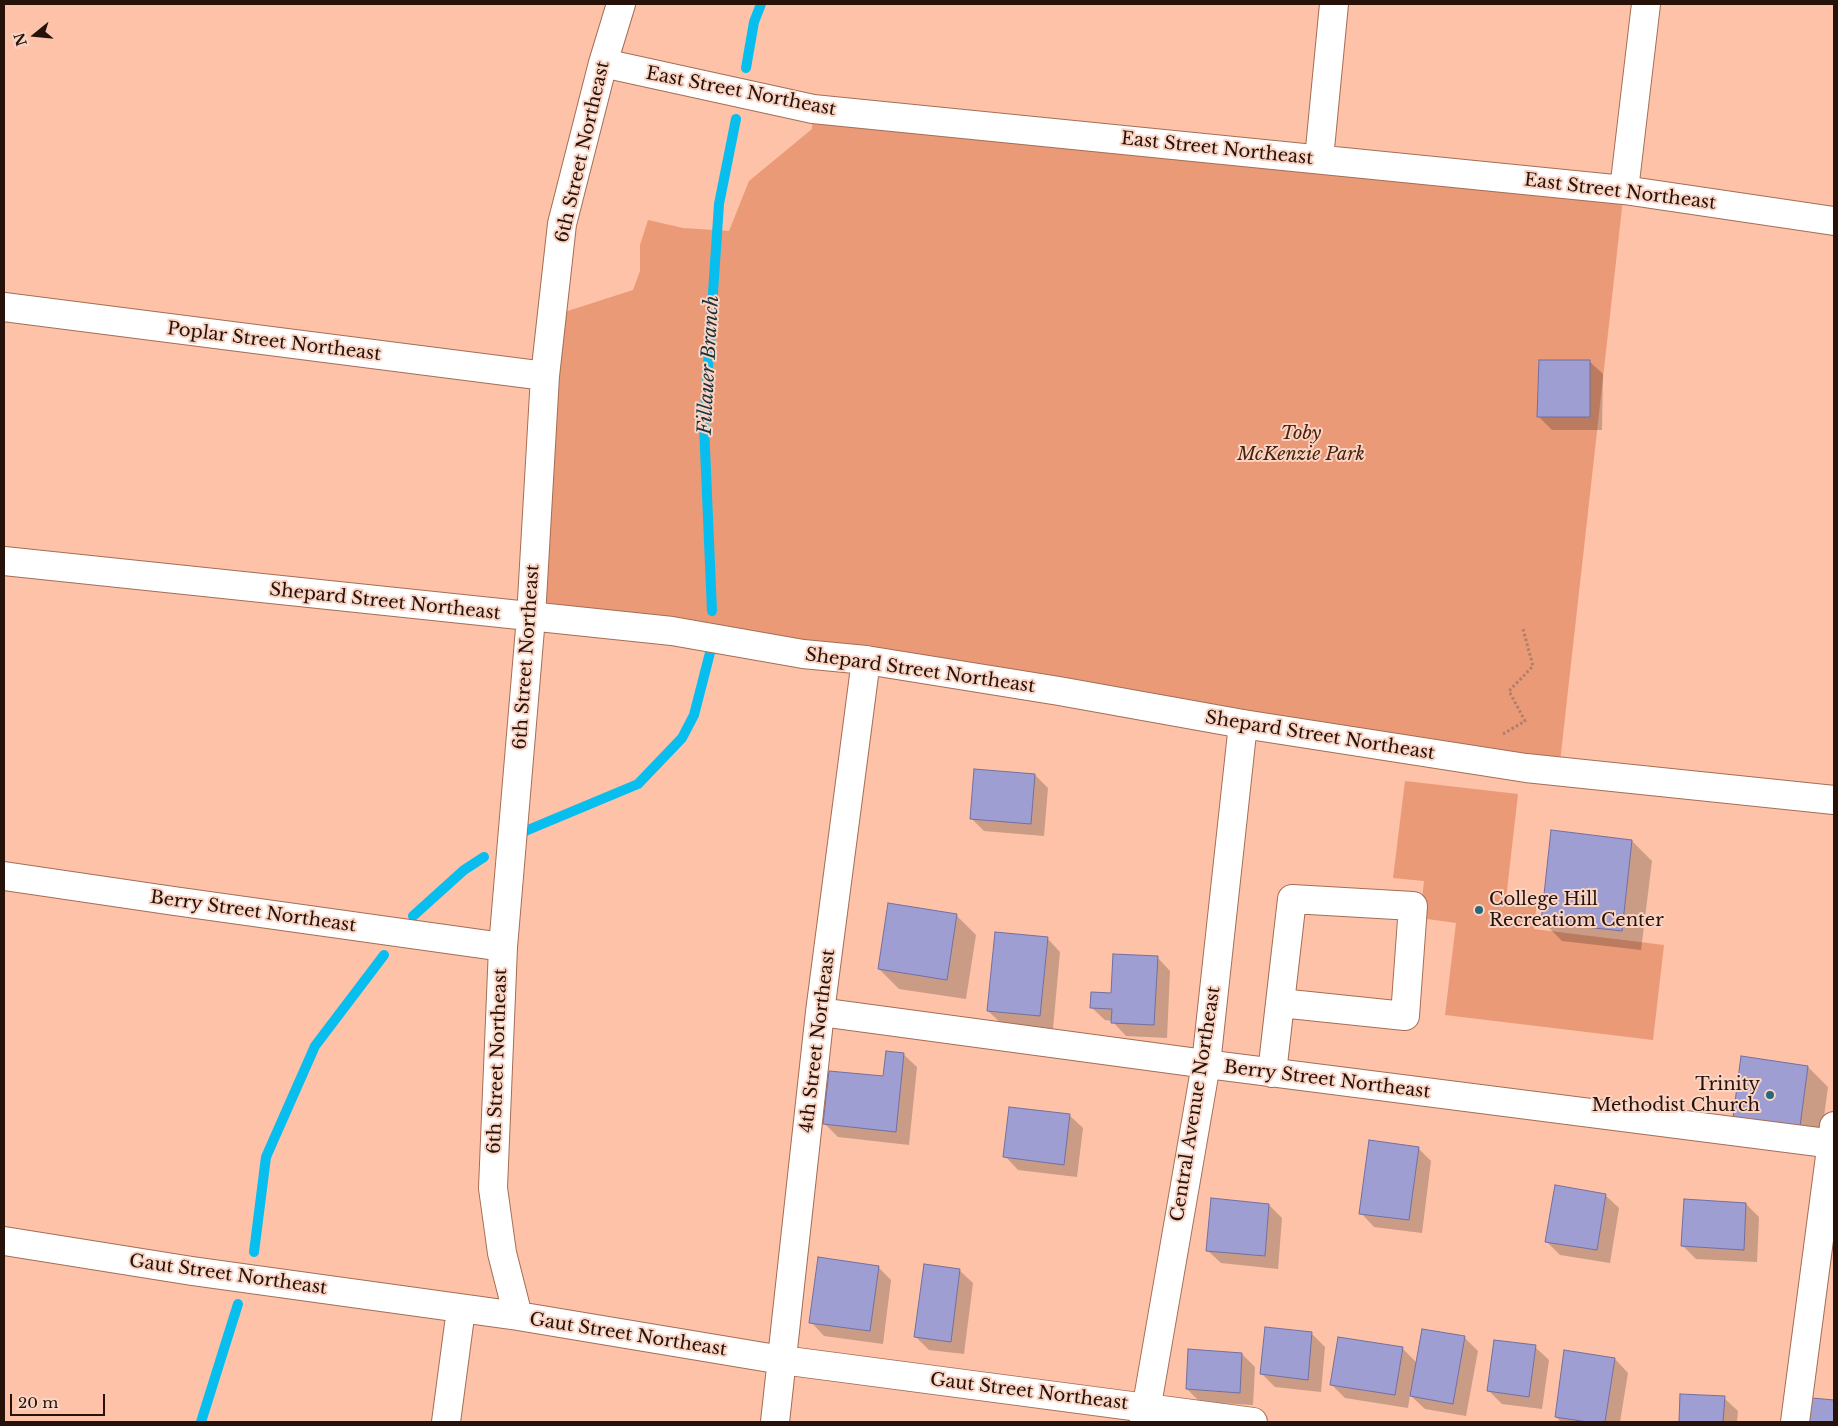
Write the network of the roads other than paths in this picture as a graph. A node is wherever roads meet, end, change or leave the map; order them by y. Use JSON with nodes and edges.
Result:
{"nodes":[{"id":1,"x":621,"y":4,"type":"edge"},
{"id":2,"x":1334,"y":4,"type":"edge"},
{"id":3,"x":1646,"y":4,"type":"edge"},
{"id":4,"x":603,"y":63,"type":"junction"},
{"id":5,"x":1319,"y":159,"type":"junction"},
{"id":6,"x":1624,"y":190,"type":"junction"},
{"id":7,"x":1834,"y":221,"type":"edge"},
{"id":8,"x":4,"y":307,"type":"edge"},
{"id":9,"x":545,"y":376,"type":"junction"},
{"id":10,"x":4,"y":561,"type":"edge"},
{"id":11,"x":531,"y":617,"type":"junction"},
{"id":12,"x":866,"y":660,"type":"junction"},
{"id":13,"x":1243,"y":724,"type":"junction"},
{"id":14,"x":1834,"y":800,"type":"edge"},
{"id":15,"x":4,"y":876,"type":"edge"},
{"id":16,"x":503,"y":947,"type":"junction"},
{"id":17,"x":1280,"y":1003,"type":"junction"},
{"id":18,"x":820,"y":1012,"type":"junction"},
{"id":19,"x":1206,"y":1064,"type":"junction"},
{"id":20,"x":1272,"y":1073,"type":"junction"},
{"id":21,"x":1834,"y":1138,"type":"edge"},
{"id":22,"x":4,"y":1241,"type":"edge"},
{"id":23,"x":461,"y":1309,"type":"junction"},
{"id":24,"x":518,"y":1316,"type":"junction"},
{"id":25,"x":782,"y":1360,"type":"junction"},
{"id":26,"x":1145,"y":1415,"type":"edge"},
{"id":27,"x":446,"y":1422,"type":"edge"},
{"id":28,"x":775,"y":1422,"type":"edge"},
{"id":29,"x":1253,"y":1422,"type":"edge"},
{"id":30,"x":1795,"y":1422,"type":"edge"}],
"edges":[{"from":1,"to":4,"type":"street","name":"6th Street Northeast"},
{"from":2,"to":5,"type":"street"},
{"from":3,"to":6,"type":"street"},
{"from":4,"to":5,"type":"street","name":"East Street Northeast"},
{"from":4,"to":9,"type":"street","name":"6th Street Northeast"},
{"from":5,"to":6,"type":"street","name":"East Street Northeast"},
{"from":6,"to":7,"type":"street","name":"East Street Northeast"},
{"from":8,"to":9,"type":"street","name":"Poplar Street Northeast"},
{"from":9,"to":11,"type":"street","name":"6th Street Northeast"},
{"from":10,"to":11,"type":"street","name":"Shepard Street Northeast"},
{"from":11,"to":12,"type":"street","name":"Shepard Street Northeast"},
{"from":11,"to":16,"type":"street","name":"6th Street Northeast"},
{"from":12,"to":13,"type":"street","name":"Shepard Street Northeast"},
{"from":12,"to":18,"type":"street","name":"4th Street Northeast"},
{"from":13,"to":14,"type":"street","name":"Shepard Street Northeast"},
{"from":13,"to":19,"type":"street","name":"Central Avenue Northeast"},
{"from":15,"to":16,"type":"street","name":"Berry Street Northeast"},
{"from":16,"to":24,"type":"street","name":"6th Street Northeast"},
{"from":17,"to":17,"type":"street"},
{"from":17,"to":20,"type":"street"},
{"from":18,"to":19,"type":"street","name":"Berry Street Northeast"},
{"from":18,"to":25,"type":"street","name":"4th Street Northeast"},
{"from":19,"to":20,"type":"street","name":"Berry Street Northeast"},
{"from":19,"to":26,"type":"street","name":"Central Avenue Northeast"},
{"from":20,"to":21,"type":"street","name":"Berry Street Northeast"},
{"from":21,"to":30,"type":"street"},
{"from":22,"to":23,"type":"street","name":"Gaut Street Northeast"},
{"from":23,"to":24,"type":"street","name":"Gaut Street Northeast"},
{"from":23,"to":27,"type":"street"},
{"from":24,"to":25,"type":"street","name":"Gaut Street Northeast"},
{"from":25,"to":26,"type":"street","name":"Gaut Street Northeast"},
{"from":25,"to":28,"type":"street","name":"4th Street Northeast"},
{"from":26,"to":29,"type":"street","name":"Gaut Street Northeast"}]}
